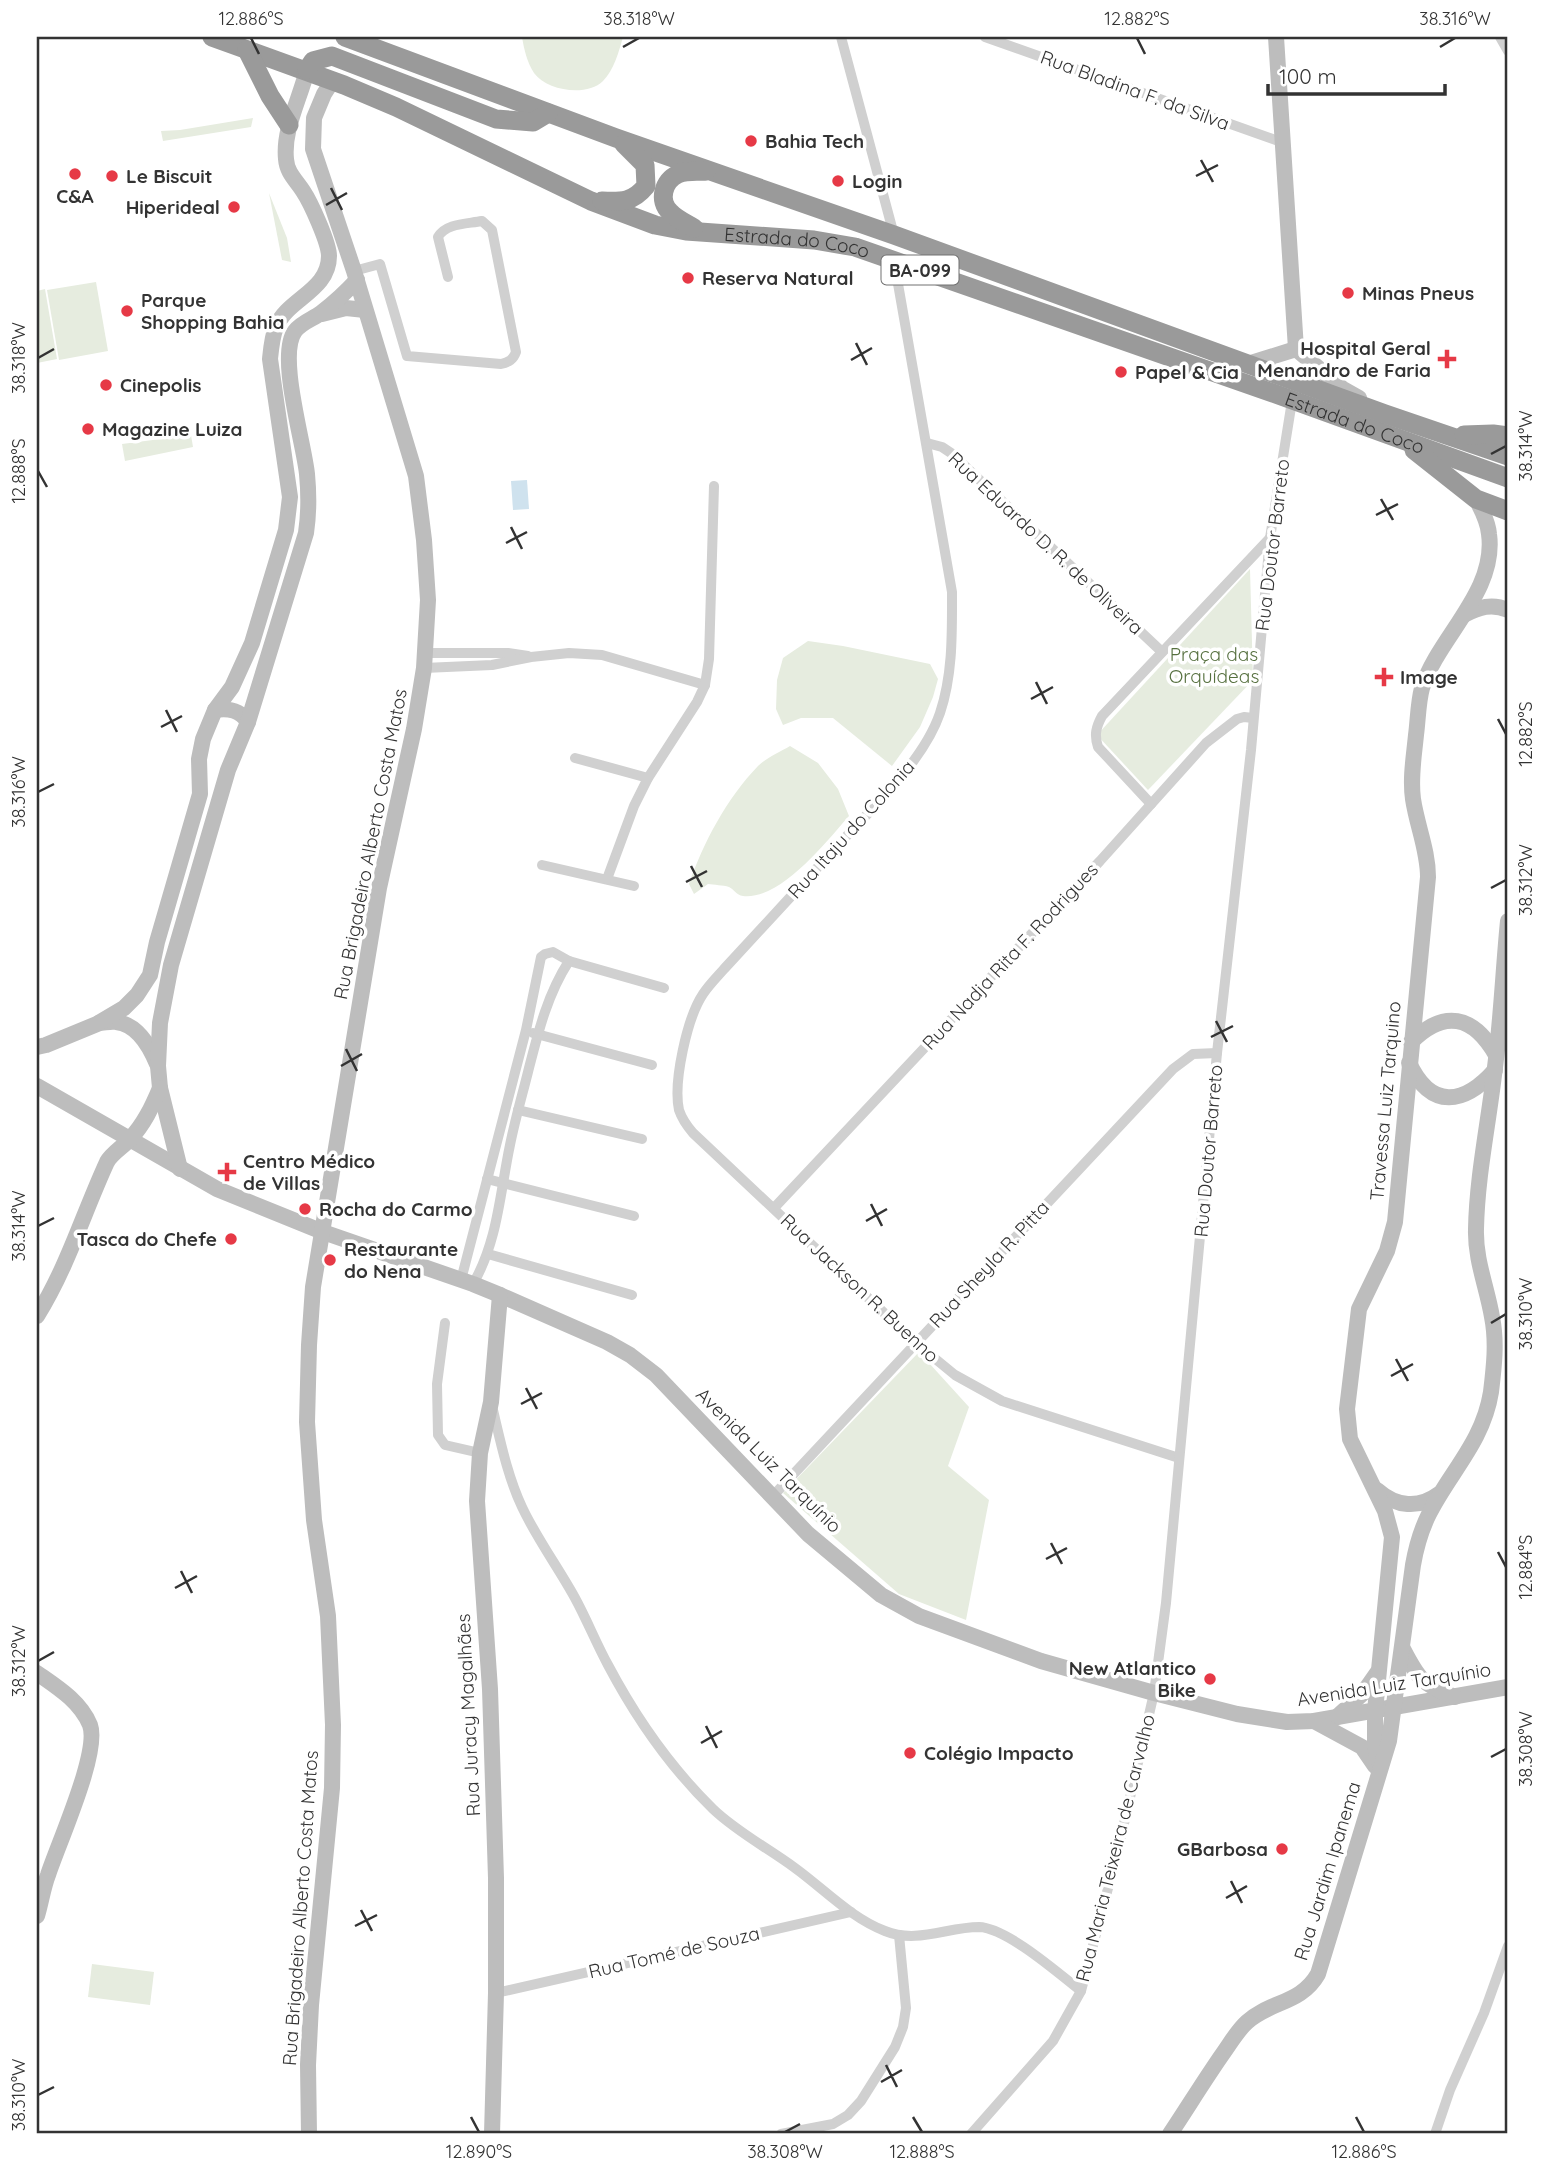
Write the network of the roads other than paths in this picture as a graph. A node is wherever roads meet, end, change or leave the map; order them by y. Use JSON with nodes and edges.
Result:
{"nodes":[{"id":1,"x":212,"y":37,"type":"edge"},
{"id":2,"x":345,"y":37,"type":"edge"},
{"id":3,"x":841,"y":37,"type":"edge"},
{"id":4,"x":985,"y":37,"type":"edge"},
{"id":5,"x":1276,"y":37,"type":"edge"},
{"id":6,"x":1500,"y":37,"type":"edge"},
{"id":7,"x":247,"y":50,"type":"junction"},
{"id":8,"x":1508,"y":51,"type":"edge"},
{"id":9,"x":307,"y":70,"type":"junction"},
{"id":10,"x":333,"y":80,"type":"junction"},
{"id":11,"x":548,"y":113,"type":"junction"},
{"id":12,"x":289,"y":125,"type":"junction"},
{"id":13,"x":616,"y":138,"type":"junction"},
{"id":14,"x":1284,"y":143,"type":"junction"},
{"id":15,"x":313,"y":149,"type":"junction"},
{"id":16,"x":286,"y":150,"type":"junction"},
{"id":17,"x":714,"y":171,"type":"junction"},
{"id":18,"x":591,"y":201,"type":"junction"},
{"id":19,"x":700,"y":232,"type":"junction"},
{"id":20,"x":894,"y":235,"type":"junction"},
{"id":21,"x":894,"y":261,"type":"junction"},
{"id":22,"x":356,"y":275,"type":"junction"},
{"id":23,"x":448,"y":277,"type":"dead end"},
{"id":24,"x":365,"y":310,"type":"junction"},
{"id":25,"x":320,"y":314,"type":"junction"},
{"id":26,"x":1296,"y":349,"type":"junction"},
{"id":27,"x":1248,"y":364,"type":"junction"},
{"id":28,"x":1293,"y":401,"type":"junction"},
{"id":29,"x":1385,"y":414,"type":"junction"},
{"id":30,"x":1452,"y":436,"type":"junction"},
{"id":31,"x":1508,"y":436,"type":"edge"},
{"id":32,"x":1403,"y":440,"type":"junction"},
{"id":33,"x":927,"y":443,"type":"junction"},
{"id":34,"x":1508,"y":456,"type":"edge"},
{"id":35,"x":1508,"y":478,"type":"edge"},
{"id":36,"x":714,"y":486,"type":"dead end"},
{"id":37,"x":1476,"y":499,"type":"junction"},
{"id":38,"x":1508,"y":511,"type":"edge"},
{"id":39,"x":1270,"y":538,"type":"junction"},
{"id":40,"x":1508,"y":610,"type":"edge"},
{"id":41,"x":1464,"y":615,"type":"junction"},
{"id":42,"x":1161,"y":651,"type":"junction"},
{"id":43,"x":425,"y":661,"type":"junction"},
{"id":44,"x":705,"y":685,"type":"junction"},
{"id":45,"x":215,"y":710,"type":"junction"},
{"id":46,"x":1253,"y":718,"type":"junction"},
{"id":47,"x":248,"y":722,"type":"junction"},
{"id":48,"x":575,"y":758,"type":"dead end"},
{"id":49,"x":199,"y":759,"type":"junction"},
{"id":50,"x":228,"y":770,"type":"junction"},
{"id":51,"x":648,"y":778,"type":"junction"},
{"id":52,"x":1151,"y":804,"type":"junction"},
{"id":53,"x":542,"y":865,"type":"dead end"},
{"id":54,"x":607,"y":879,"type":"junction"},
{"id":55,"x":634,"y":886,"type":"dead end"},
{"id":56,"x":1508,"y":921,"type":"edge"},
{"id":57,"x":569,"y":961,"type":"junction"},
{"id":58,"x":664,"y":988,"type":"dead end"},
{"id":59,"x":97,"y":1024,"type":"junction"},
{"id":60,"x":526,"y":1030,"type":"junction"},
{"id":61,"x":538,"y":1034,"type":"junction"},
{"id":62,"x":1411,"y":1042,"type":"junction"},
{"id":63,"x":41,"y":1046,"type":"edge"},
{"id":64,"x":1217,"y":1053,"type":"junction"},
{"id":65,"x":37,"y":1062,"type":"edge"},
{"id":66,"x":1409,"y":1063,"type":"junction"},
{"id":67,"x":1495,"y":1063,"type":"junction"},
{"id":68,"x":652,"y":1065,"type":"dead end"},
{"id":69,"x":158,"y":1066,"type":"junction"},
{"id":70,"x":37,"y":1086,"type":"edge"},
{"id":71,"x":160,"y":1088,"type":"junction"},
{"id":72,"x":518,"y":1110,"type":"junction"},
{"id":73,"x":144,"y":1122,"type":"junction"},
{"id":74,"x":105,"y":1127,"type":"junction"},
{"id":75,"x":642,"y":1139,"type":"dead end"},
{"id":76,"x":130,"y":1140,"type":"junction"},
{"id":77,"x":496,"y":1143,"type":"junction"},
{"id":78,"x":510,"y":1146,"type":"junction"},
{"id":79,"x":109,"y":1159,"type":"junction"},
{"id":80,"x":180,"y":1169,"type":"junction"},
{"id":81,"x":486,"y":1179,"type":"junction"},
{"id":82,"x":504,"y":1184,"type":"junction"},
{"id":83,"x":774,"y":1208,"type":"junction"},
{"id":84,"x":635,"y":1216,"type":"dead end"},
{"id":85,"x":475,"y":1224,"type":"junction"},
{"id":86,"x":323,"y":1232,"type":"junction"},
{"id":87,"x":493,"y":1233,"type":"junction"},
{"id":88,"x":488,"y":1254,"type":"junction"},
{"id":89,"x":467,"y":1282,"type":"junction"},
{"id":90,"x":500,"y":1295,"type":"junction"},
{"id":91,"x":632,"y":1295,"type":"dead end"},
{"id":92,"x":37,"y":1316,"type":"edge"},
{"id":93,"x":445,"y":1323,"type":"dead end"},
{"id":94,"x":916,"y":1343,"type":"junction"},
{"id":95,"x":491,"y":1402,"type":"junction"},
{"id":96,"x":480,"y":1452,"type":"junction"},
{"id":97,"x":1179,"y":1458,"type":"junction"},
{"id":98,"x":1375,"y":1489,"type":"junction"},
{"id":99,"x":1443,"y":1491,"type":"junction"},
{"id":100,"x":772,"y":1496,"type":"junction"},
{"id":101,"x":1391,"y":1550,"type":"junction"},
{"id":102,"x":1413,"y":1565,"type":"junction"},
{"id":103,"x":1403,"y":1648,"type":"junction"},
{"id":104,"x":1378,"y":1671,"type":"junction"},
{"id":105,"x":37,"y":1673,"type":"edge"},
{"id":106,"x":1508,"y":1686,"type":"edge"},
{"id":107,"x":1154,"y":1693,"type":"junction"},
{"id":108,"x":1455,"y":1697,"type":"junction"},
{"id":109,"x":1395,"y":1708,"type":"junction"},
{"id":110,"x":1375,"y":1711,"type":"junction"},
{"id":111,"x":1338,"y":1717,"type":"junction"},
{"id":112,"x":1314,"y":1721,"type":"junction"},
{"id":113,"x":1379,"y":1769,"type":"junction"},
{"id":114,"x":40,"y":1894,"type":"edge"},
{"id":115,"x":851,"y":1912,"type":"junction"},
{"id":116,"x":37,"y":1916,"type":"edge"},
{"id":117,"x":900,"y":1935,"type":"junction"},
{"id":118,"x":1508,"y":1946,"type":"edge"},
{"id":119,"x":1507,"y":1960,"type":"edge"},
{"id":120,"x":1081,"y":1990,"type":"junction"},
{"id":121,"x":496,"y":1993,"type":"junction"},
{"id":122,"x":309,"y":2134,"type":"edge"},
{"id":123,"x":492,"y":2134,"type":"edge"},
{"id":124,"x":785,"y":2134,"type":"edge"},
{"id":125,"x":971,"y":2134,"type":"edge"},
{"id":126,"x":1170,"y":2134,"type":"edge"},
{"id":127,"x":1436,"y":2134,"type":"edge"}],
"edges":[{"from":1,"to":7,"type":"highway","name":"Estrada do Coco","number":"BA-099"},
{"from":2,"to":11,"type":"highway","name":"Estrada do Coco","number":"BA-099"},
{"from":3,"to":20,"type":"street"},
{"from":4,"to":14,"type":"street","name":"Rua Bladina F. da Silva"},
{"from":5,"to":14,"type":"street"},
{"from":6,"to":8,"type":"street"},
{"from":7,"to":9,"type":"highway","name":"Estrada do Coco","number":"BA-099"},
{"from":7,"to":12,"type":"highway"},
{"from":9,"to":10,"type":"highway","name":"Estrada do Coco","number":"BA-099"},
{"from":9,"to":11,"type":"highway"},
{"from":9,"to":12,"type":"street"},
{"from":10,"to":15,"type":"street","name":"Rua Brigadeiro Alberto Costa Matos"},
{"from":10,"to":18,"type":"highway","name":"Estrada do Coco","number":"BA-099"},
{"from":11,"to":13,"type":"highway","name":"Estrada do Coco","number":"BA-099"},
{"from":12,"to":16,"type":"street"},
{"from":13,"to":17,"type":"highway","name":"Estrada do Coco","number":"BA-099"},
{"from":13,"to":18,"type":"highway"},
{"from":14,"to":26,"type":"street"},
{"from":15,"to":16,"type":"street"},
{"from":15,"to":22,"type":"street","name":"Rua Brigadeiro Alberto Costa Matos"},
{"from":16,"to":45,"type":"street"},
{"from":17,"to":19,"type":"highway"},
{"from":17,"to":20,"type":"highway","name":"Estrada do Coco","number":"BA-099"},
{"from":18,"to":19,"type":"highway","name":"Estrada do Coco","number":"BA-099"},
{"from":19,"to":21,"type":"highway","name":"Estrada do Coco","number":"BA-099"},
{"from":20,"to":27,"type":"highway","name":"Estrada do Coco","number":"BA-099"},
{"from":21,"to":28,"type":"highway","name":"Estrada do Coco","number":"BA-099"},
{"from":21,"to":33,"type":"street","name":"Rua Itaju do Colonia"},
{"from":22,"to":23,"type":"street"},
{"from":22,"to":24,"type":"street","name":"Rua Brigadeiro Alberto Costa Matos"},
{"from":22,"to":25,"type":"street"},
{"from":24,"to":25,"type":"street"},
{"from":24,"to":43,"type":"street","name":"Rua Brigadeiro Alberto Costa Matos"},
{"from":25,"to":47,"type":"street"},
{"from":26,"to":27,"type":"street"},
{"from":26,"to":29,"type":"street"},
{"from":27,"to":29,"type":"highway","name":"Estrada do Coco","number":"BA-099"},
{"from":28,"to":32,"type":"highway","name":"Estrada do Coco","number":"BA-099"},
{"from":28,"to":39,"type":"street","name":"Rua Doutor Barreto"},
{"from":29,"to":30,"type":"highway","name":"Estrada do Coco","number":"BA-099"},
{"from":30,"to":31,"type":"highway"},
{"from":30,"to":34,"type":"highway","name":"Estrada do Coco","number":"BA-099"},
{"from":32,"to":35,"type":"highway","name":"Estrada do Coco","number":"BA-099"},
{"from":32,"to":37,"type":"highway"},
{"from":33,"to":42,"type":"street","name":"Rua Eduardo D. R. de Oliveira"},
{"from":33,"to":83,"type":"street","name":"Rua Itaju do Colonia"},
{"from":36,"to":44,"type":"street"},
{"from":37,"to":38,"type":"highway"},
{"from":37,"to":41,"type":"street","name":"Travessa Luiz Tarquino"},
{"from":39,"to":42,"type":"street"},
{"from":39,"to":46,"type":"street","name":"Rua Doutor Barreto"},
{"from":40,"to":41,"type":"street"},
{"from":41,"to":62,"type":"street","name":"Travessa Luiz Tarquino"},
{"from":42,"to":52,"type":"street"},
{"from":43,"to":44,"type":"street"},
{"from":43,"to":86,"type":"street","name":"Rua Brigadeiro Alberto Costa Matos"},
{"from":44,"to":51,"type":"street"},
{"from":45,"to":47,"type":"street"},
{"from":45,"to":49,"type":"street"},
{"from":46,"to":52,"type":"street","name":"Rua Nadja Rita F. Rodrigues"},
{"from":46,"to":64,"type":"street","name":"Rua Doutor Barreto"},
{"from":47,"to":50,"type":"street"},
{"from":48,"to":51,"type":"street"},
{"from":49,"to":50,"type":"street"},
{"from":49,"to":59,"type":"street"},
{"from":50,"to":69,"type":"street"},
{"from":51,"to":54,"type":"street"},
{"from":52,"to":83,"type":"street","name":"Rua Nadja Rita F. Rodrigues"},
{"from":53,"to":54,"type":"street"},
{"from":54,"to":55,"type":"street"},
{"from":56,"to":67,"type":"street"},
{"from":57,"to":58,"type":"street"},
{"from":57,"to":60,"type":"street"},
{"from":57,"to":61,"type":"street"},
{"from":59,"to":63,"type":"street"},
{"from":59,"to":69,"type":"street"},
{"from":60,"to":61,"type":"street"},
{"from":60,"to":77,"type":"street"},
{"from":61,"to":68,"type":"street"},
{"from":61,"to":72,"type":"street"},
{"from":62,"to":66,"type":"street","name":"Travessa Luiz Tarquino"},
{"from":62,"to":67,"type":"street"},
{"from":63,"to":65,"type":"street"},
{"from":64,"to":94,"type":"street","name":"Rua Sheyla R. Pitta"},
{"from":64,"to":97,"type":"street","name":"Rua Doutor Barreto"},
{"from":66,"to":67,"type":"street"},
{"from":66,"to":98,"type":"street","name":"Travessa Luiz Tarquino"},
{"from":67,"to":99,"type":"street"},
{"from":69,"to":71,"type":"street"},
{"from":70,"to":74,"type":"street","name":"Avenida Luiz Tarquínio"},
{"from":71,"to":73,"type":"street"},
{"from":71,"to":80,"type":"street"},
{"from":72,"to":75,"type":"street"},
{"from":72,"to":78,"type":"street"},
{"from":73,"to":74,"type":"street"},
{"from":73,"to":76,"type":"street"},
{"from":74,"to":76,"type":"street","name":"Avenida Luiz Tarquínio"},
{"from":74,"to":79,"type":"street"},
{"from":76,"to":79,"type":"street"},
{"from":76,"to":80,"type":"street","name":"Avenida Luiz Tarquínio"},
{"from":77,"to":78,"type":"street"},
{"from":77,"to":81,"type":"street"},
{"from":78,"to":82,"type":"street"},
{"from":79,"to":92,"type":"street"},
{"from":80,"to":86,"type":"street","name":"Avenida Luiz Tarquínio"},
{"from":81,"to":82,"type":"street"},
{"from":81,"to":85,"type":"street"},
{"from":82,"to":84,"type":"street"},
{"from":82,"to":87,"type":"street"},
{"from":83,"to":94,"type":"street","name":"Rua Jackson R. Buenno"},
{"from":85,"to":87,"type":"street"},
{"from":85,"to":89,"type":"street"},
{"from":86,"to":89,"type":"street","name":"Avenida Luiz Tarquínio"},
{"from":86,"to":122,"type":"street","name":"Rua Brigadeiro Alberto Costa Matos"},
{"from":87,"to":88,"type":"street"},
{"from":88,"to":89,"type":"street"},
{"from":88,"to":91,"type":"street"},
{"from":89,"to":90,"type":"street","name":"Avenida Luiz Tarquínio"},
{"from":90,"to":95,"type":"street","name":"Rua Juracy Magalhães"},
{"from":90,"to":100,"type":"street","name":"Avenida Luiz Tarquínio"},
{"from":93,"to":96,"type":"street"},
{"from":94,"to":97,"type":"street","name":"Rua Jackson R. Buenno"},
{"from":94,"to":100,"type":"street","name":"Rua Sheyla R. Pitta"},
{"from":95,"to":96,"type":"street","name":"Rua Juracy Magalhães"},
{"from":95,"to":115,"type":"street","name":"Rua Maria Teixeira de Carvalho"},
{"from":96,"to":121,"type":"street","name":"Rua Juracy Magalhães"},
{"from":97,"to":107,"type":"street","name":"Rua Doutor Barreto"},
{"from":98,"to":99,"type":"street"},
{"from":98,"to":101,"type":"street","name":"Travessa Luiz Tarquino"},
{"from":99,"to":102,"type":"street"},
{"from":100,"to":107,"type":"street","name":"Avenida Luiz Tarquínio"},
{"from":101,"to":102,"type":"street"},
{"from":101,"to":104,"type":"street","name":"Travessa Luiz Tarquino"},
{"from":102,"to":103,"type":"street"},
{"from":103,"to":108,"type":"street"},
{"from":103,"to":109,"type":"street"},
{"from":104,"to":110,"type":"street","name":"Travessa Luiz Tarquino"},
{"from":104,"to":111,"type":"street"},
{"from":105,"to":114,"type":"street"},
{"from":106,"to":108,"type":"street","name":"Avenida Luiz Tarquínio"},
{"from":107,"to":112,"type":"street","name":"Avenida Luiz Tarquínio"},
{"from":107,"to":120,"type":"street","name":"Rua Maria Teixeira de Carvalho"},
{"from":108,"to":109,"type":"street","name":"Avenida Luiz Tarquínio"},
{"from":109,"to":110,"type":"street","name":"Avenida Luiz Tarquínio"},
{"from":109,"to":113,"type":"street","name":"Rua Jardim Ipanema"},
{"from":110,"to":111,"type":"street","name":"Avenida Luiz Tarquínio"},
{"from":110,"to":113,"type":"street","name":"Rua Jardim Ipanema"},
{"from":111,"to":112,"type":"street","name":"Avenida Luiz Tarquínio"},
{"from":112,"to":113,"type":"street"},
{"from":113,"to":126,"type":"street","name":"Rua Jardim Ipanema"},
{"from":114,"to":116,"type":"street"},
{"from":115,"to":117,"type":"street","name":"Rua Maria Teixeira de Carvalho"},
{"from":115,"to":121,"type":"street","name":"Rua Tomé de Souza"},
{"from":117,"to":120,"type":"street","name":"Rua Maria Teixeira de Carvalho"},
{"from":117,"to":124,"type":"street"},
{"from":118,"to":119,"type":"street"},
{"from":119,"to":127,"type":"street"},
{"from":120,"to":125,"type":"street"},
{"from":121,"to":123,"type":"street","name":"Rua Juracy Magalhães"}]}
